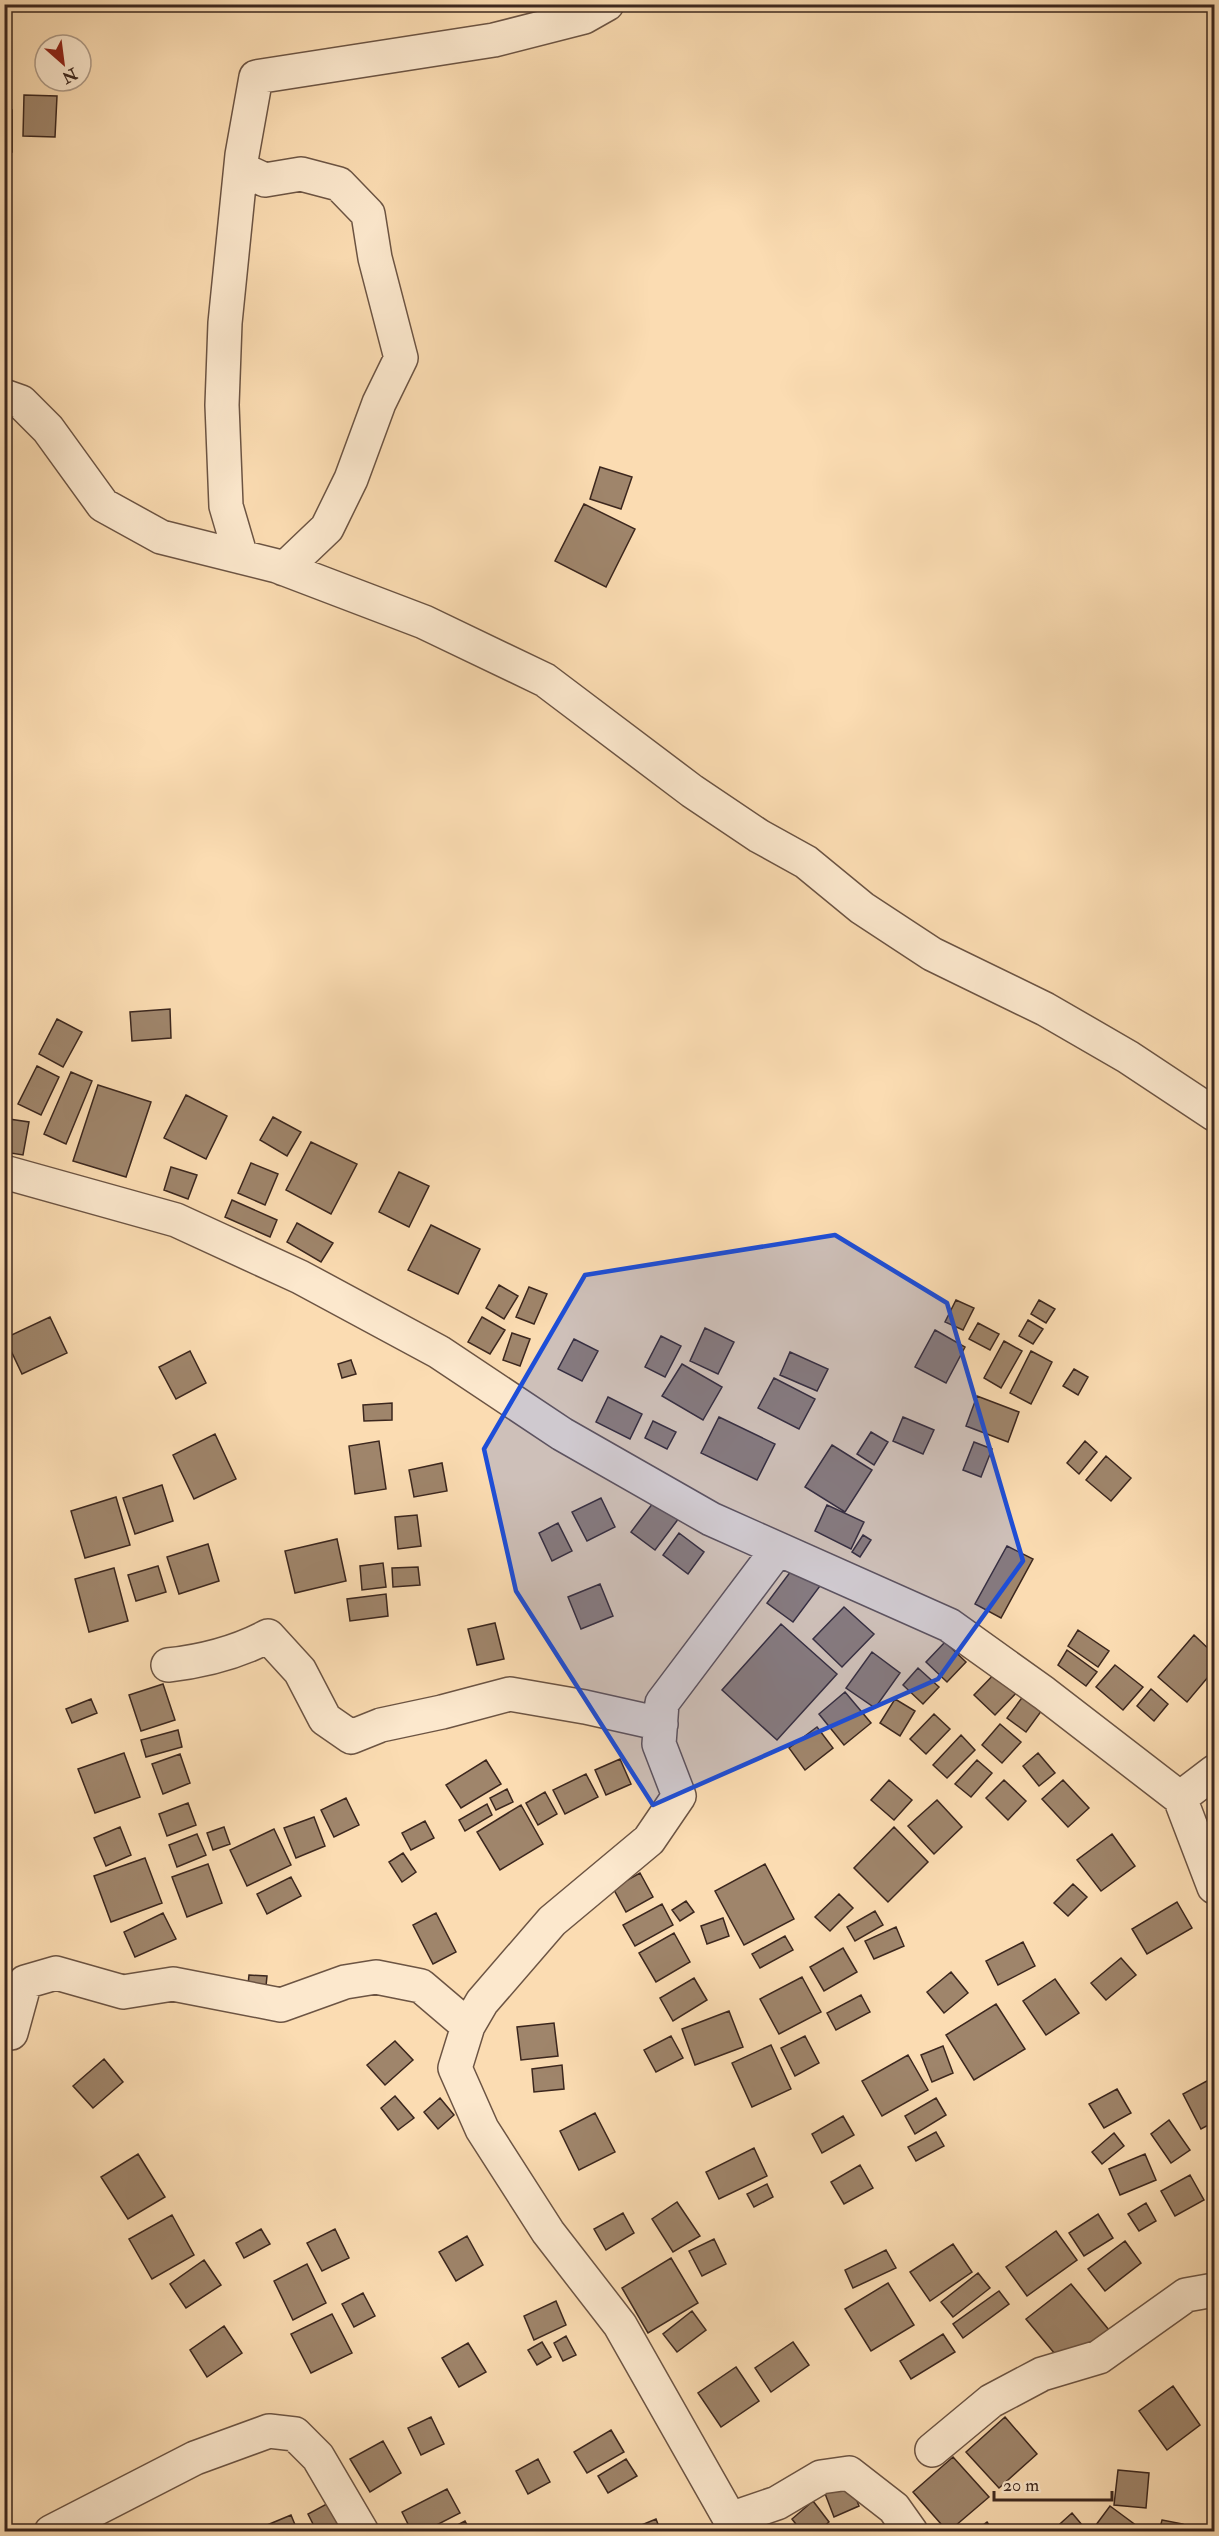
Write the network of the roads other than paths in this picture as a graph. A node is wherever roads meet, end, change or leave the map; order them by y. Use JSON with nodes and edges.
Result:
{"nodes":[{"id":1,"x":607,"y":4,"type":"edge"},
{"id":2,"x":241,"y":169,"type":"junction"},
{"id":3,"x":4,"y":396,"type":"edge"},
{"id":4,"x":240,"y":557,"type":"junction"},
{"id":5,"x":284,"y":569,"type":"junction"},
{"id":6,"x":1215,"y":1114,"type":"edge"},
{"id":7,"x":4,"y":1172,"type":"edge"},
{"id":8,"x":778,"y":1549,"type":"junction"},
{"id":9,"x":168,"y":1665,"type":"dead end"},
{"id":10,"x":661,"y":1724,"type":"junction"},
{"id":11,"x":1215,"y":1772,"type":"edge"},
{"id":12,"x":1180,"y":1798,"type":"junction"},
{"id":13,"x":1215,"y":1887,"type":"edge"},
{"id":14,"x":468,"y":2026,"type":"junction"},
{"id":15,"x":11,"y":2033,"type":"dead end"},
{"id":16,"x":1215,"y":2290,"type":"edge"},
{"id":17,"x":932,"y":2450,"type":"dead end"},
{"id":18,"x":51,"y":2532,"type":"edge"},
{"id":19,"x":362,"y":2532,"type":"edge"},
{"id":20,"x":911,"y":2532,"type":"edge"}],
"edges":[{"from":1,"to":2,"type":"street"},
{"from":2,"to":4,"type":"street"},
{"from":2,"to":5,"type":"street"},
{"from":3,"to":4,"type":"street"},
{"from":4,"to":5,"type":"street"},
{"from":5,"to":6,"type":"street"},
{"from":7,"to":8,"type":"street"},
{"from":8,"to":10,"type":"street"},
{"from":8,"to":12,"type":"street"},
{"from":9,"to":10,"type":"street"},
{"from":10,"to":14,"type":"street"},
{"from":11,"to":12,"type":"street"},
{"from":12,"to":13,"type":"street"},
{"from":14,"to":15,"type":"street"},
{"from":14,"to":20,"type":"street"},
{"from":16,"to":17,"type":"street"},
{"from":18,"to":19,"type":"street"}]}
